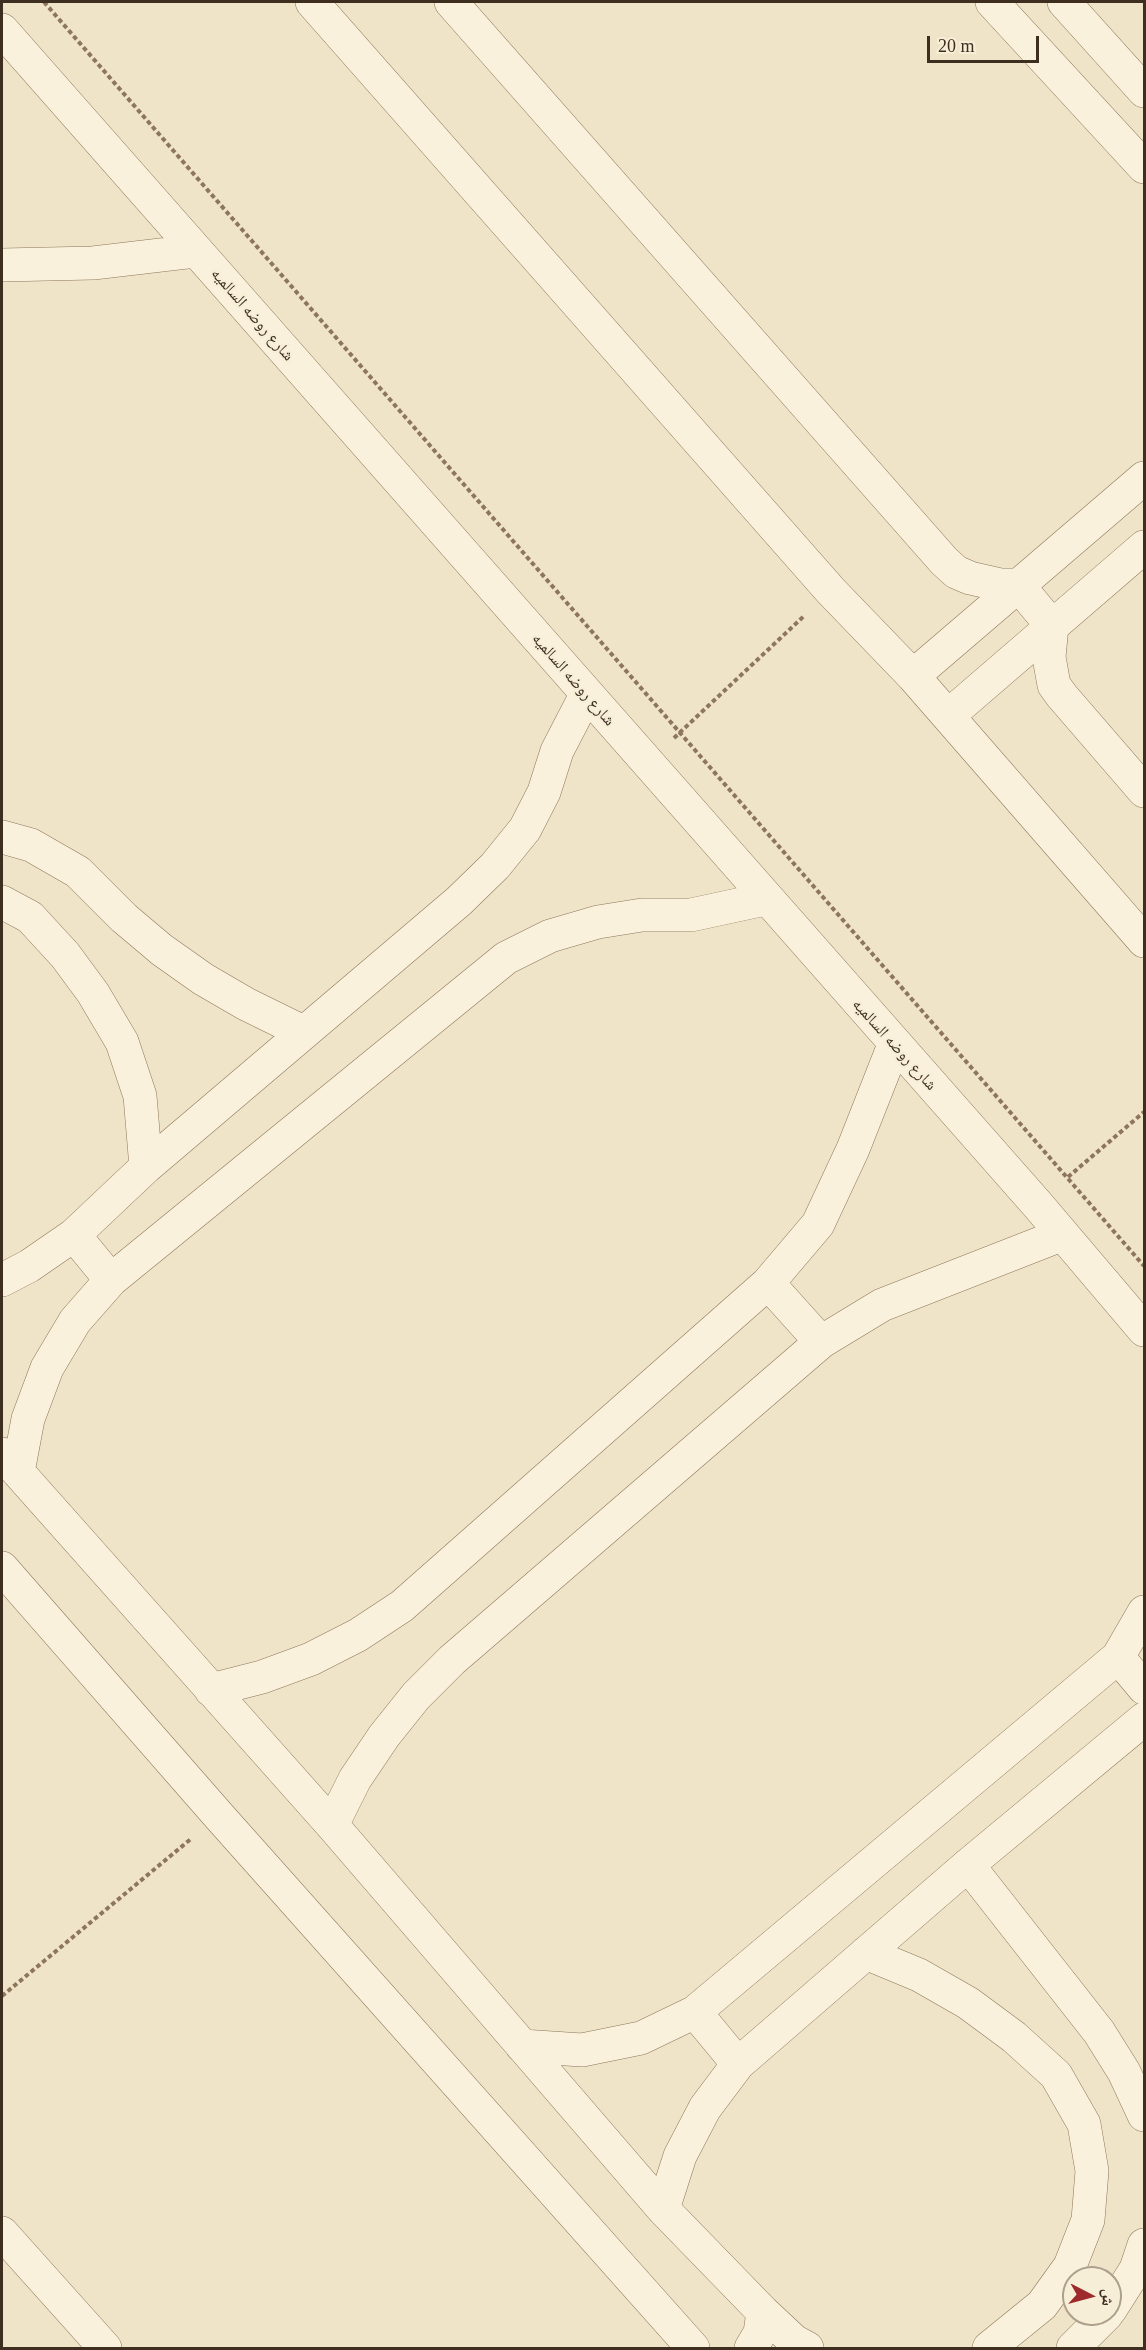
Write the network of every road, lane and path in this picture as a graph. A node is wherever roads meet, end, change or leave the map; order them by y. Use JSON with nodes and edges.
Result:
{"nodes":[{"id":1,"x":44,"y":2,"type":"edge"},
{"id":2,"x":312,"y":2,"type":"edge"},
{"id":3,"x":451,"y":2,"type":"edge"},
{"id":4,"x":992,"y":2,"type":"edge"},
{"id":5,"x":1064,"y":2,"type":"edge"},
{"id":6,"x":2,"y":30,"type":"edge"},
{"id":7,"x":1144,"y":91,"type":"edge"},
{"id":8,"x":1144,"y":167,"type":"edge"},
{"id":9,"x":195,"y":250,"type":"junction"},
{"id":10,"x":2,"y":265,"type":"edge"},
{"id":11,"x":1144,"y":478,"type":"edge"},
{"id":12,"x":1144,"y":547,"type":"edge"},
{"id":13,"x":1018,"y":585,"type":"junction"},
{"id":14,"x":831,"y":591,"type":"junction"},
{"id":15,"x":1052,"y":626,"type":"junction"},
{"id":16,"x":914,"y":676,"type":"junction"},
{"id":17,"x":586,"y":695,"type":"junction"},
{"id":18,"x":948,"y":716,"type":"junction"},
{"id":19,"x":681,"y":732,"type":"junction"},
{"id":20,"x":647,"y":764,"type":"junction"},
{"id":21,"x":1144,"y":792,"type":"edge"},
{"id":22,"x":2,"y":837,"type":"edge"},
{"id":23,"x":765,"y":899,"type":"junction"},
{"id":24,"x":2,"y":902,"type":"edge"},
{"id":25,"x":1144,"y":941,"type":"edge"},
{"id":26,"x":303,"y":1032,"type":"junction"},
{"id":27,"x":894,"y":1044,"type":"junction"},
{"id":28,"x":1144,"y":1112,"type":"edge"},
{"id":29,"x":146,"y":1167,"type":"junction"},
{"id":30,"x":1068,"y":1178,"type":"junction"},
{"id":31,"x":1037,"y":1204,"type":"junction"},
{"id":32,"x":74,"y":1234,"type":"junction"},
{"id":33,"x":1061,"y":1235,"type":"junction"},
{"id":34,"x":1144,"y":1266,"type":"edge"},
{"id":35,"x":2,"y":1280,"type":"edge"},
{"id":36,"x":111,"y":1280,"type":"junction"},
{"id":37,"x":768,"y":1283,"type":"junction"},
{"id":38,"x":1144,"y":1330,"type":"edge"},
{"id":39,"x":821,"y":1341,"type":"junction"},
{"id":40,"x":10,"y":1463,"type":"edge"},
{"id":41,"x":2,"y":1568,"type":"edge"},
{"id":42,"x":1144,"y":1612,"type":"edge"},
{"id":43,"x":1118,"y":1657,"type":"junction"},
{"id":44,"x":1144,"y":1688,"type":"edge"},
{"id":45,"x":211,"y":1690,"type":"junction"},
{"id":46,"x":1144,"y":1719,"type":"edge"},
{"id":47,"x":219,"y":1816,"type":"junction"},
{"id":48,"x":332,"y":1825,"type":"junction"},
{"id":49,"x":968,"y":1865,"type":"junction"},
{"id":50,"x":866,"y":1953,"type":"junction"},
{"id":51,"x":2,"y":1996,"type":"edge"},
{"id":52,"x":695,"y":2012,"type":"junction"},
{"id":53,"x":522,"y":2046,"type":"junction"},
{"id":54,"x":738,"y":2064,"type":"junction"},
{"id":55,"x":1144,"y":2115,"type":"edge"},
{"id":56,"x":663,"y":2209,"type":"junction"},
{"id":57,"x":2,"y":2233,"type":"edge"},
{"id":58,"x":1144,"y":2245,"type":"edge"},
{"id":59,"x":1122,"y":2291,"type":"edge"},
{"id":60,"x":763,"y":2312,"type":"junction"},
{"id":61,"x":1095,"y":2326,"type":"edge"},
{"id":62,"x":105,"y":2349,"type":"edge"},
{"id":63,"x":693,"y":2349,"type":"edge"},
{"id":64,"x":751,"y":2349,"type":"edge"},
{"id":65,"x":807,"y":2349,"type":"edge"},
{"id":66,"x":988,"y":2349,"type":"edge"},
{"id":67,"x":1073,"y":2349,"type":"edge"}],
"edges":[{"from":1,"to":19,"type":"path"},
{"from":2,"to":14,"type":"street"},
{"from":3,"to":13,"type":"street"},
{"from":4,"to":8,"type":"street"},
{"from":5,"to":7,"type":"street"},
{"from":6,"to":9,"type":"street","name":"شارع روضه السالميه"},
{"from":9,"to":10,"type":"street"},
{"from":9,"to":17,"type":"street","name":"شارع روضه السالميه"},
{"from":11,"to":13,"type":"street"},
{"from":12,"to":15,"type":"street"},
{"from":13,"to":15,"type":"street"},
{"from":13,"to":16,"type":"street"},
{"from":14,"to":16,"type":"street"},
{"from":14,"to":19,"type":"path"},
{"from":15,"to":18,"type":"street"},
{"from":15,"to":21,"type":"street"},
{"from":16,"to":18,"type":"street"},
{"from":17,"to":20,"type":"street","name":"شارع روضه السالميه"},
{"from":17,"to":26,"type":"street"},
{"from":18,"to":25,"type":"street"},
{"from":19,"to":20,"type":"path"},
{"from":19,"to":30,"type":"path"},
{"from":20,"to":23,"type":"street","name":"شارع روضه السالميه"},
{"from":22,"to":26,"type":"street"},
{"from":23,"to":27,"type":"street","name":"شارع روضه السالميه"},
{"from":23,"to":36,"type":"street"},
{"from":24,"to":29,"type":"street"},
{"from":26,"to":29,"type":"street"},
{"from":27,"to":31,"type":"street","name":"شارع روضه السالميه"},
{"from":27,"to":37,"type":"street"},
{"from":28,"to":30,"type":"path"},
{"from":29,"to":32,"type":"street"},
{"from":30,"to":31,"type":"path"},
{"from":30,"to":34,"type":"path"},
{"from":31,"to":33,"type":"street","name":"شارع روضه السالميه"},
{"from":32,"to":35,"type":"street"},
{"from":32,"to":36,"type":"street"},
{"from":33,"to":38,"type":"street","name":"شارع روضه السالميه"},
{"from":33,"to":39,"type":"street"},
{"from":36,"to":40,"type":"street"},
{"from":37,"to":39,"type":"street"},
{"from":37,"to":45,"type":"street"},
{"from":39,"to":48,"type":"street"},
{"from":40,"to":45,"type":"street"},
{"from":41,"to":47,"type":"street"},
{"from":42,"to":43,"type":"street"},
{"from":43,"to":44,"type":"street"},
{"from":43,"to":52,"type":"street"},
{"from":45,"to":48,"type":"street"},
{"from":46,"to":49,"type":"street"},
{"from":47,"to":51,"type":"path"},
{"from":47,"to":63,"type":"street"},
{"from":48,"to":53,"type":"street"},
{"from":49,"to":50,"type":"street"},
{"from":49,"to":55,"type":"street"},
{"from":50,"to":54,"type":"street"},
{"from":50,"to":66,"type":"street"},
{"from":52,"to":53,"type":"street"},
{"from":52,"to":54,"type":"street"},
{"from":53,"to":56,"type":"street"},
{"from":54,"to":56,"type":"street"},
{"from":56,"to":60,"type":"street"},
{"from":57,"to":62,"type":"street"},
{"from":58,"to":59,"type":"street"},
{"from":60,"to":64,"type":"street"},
{"from":60,"to":65,"type":"street"},
{"from":61,"to":67,"type":"street"}]}
